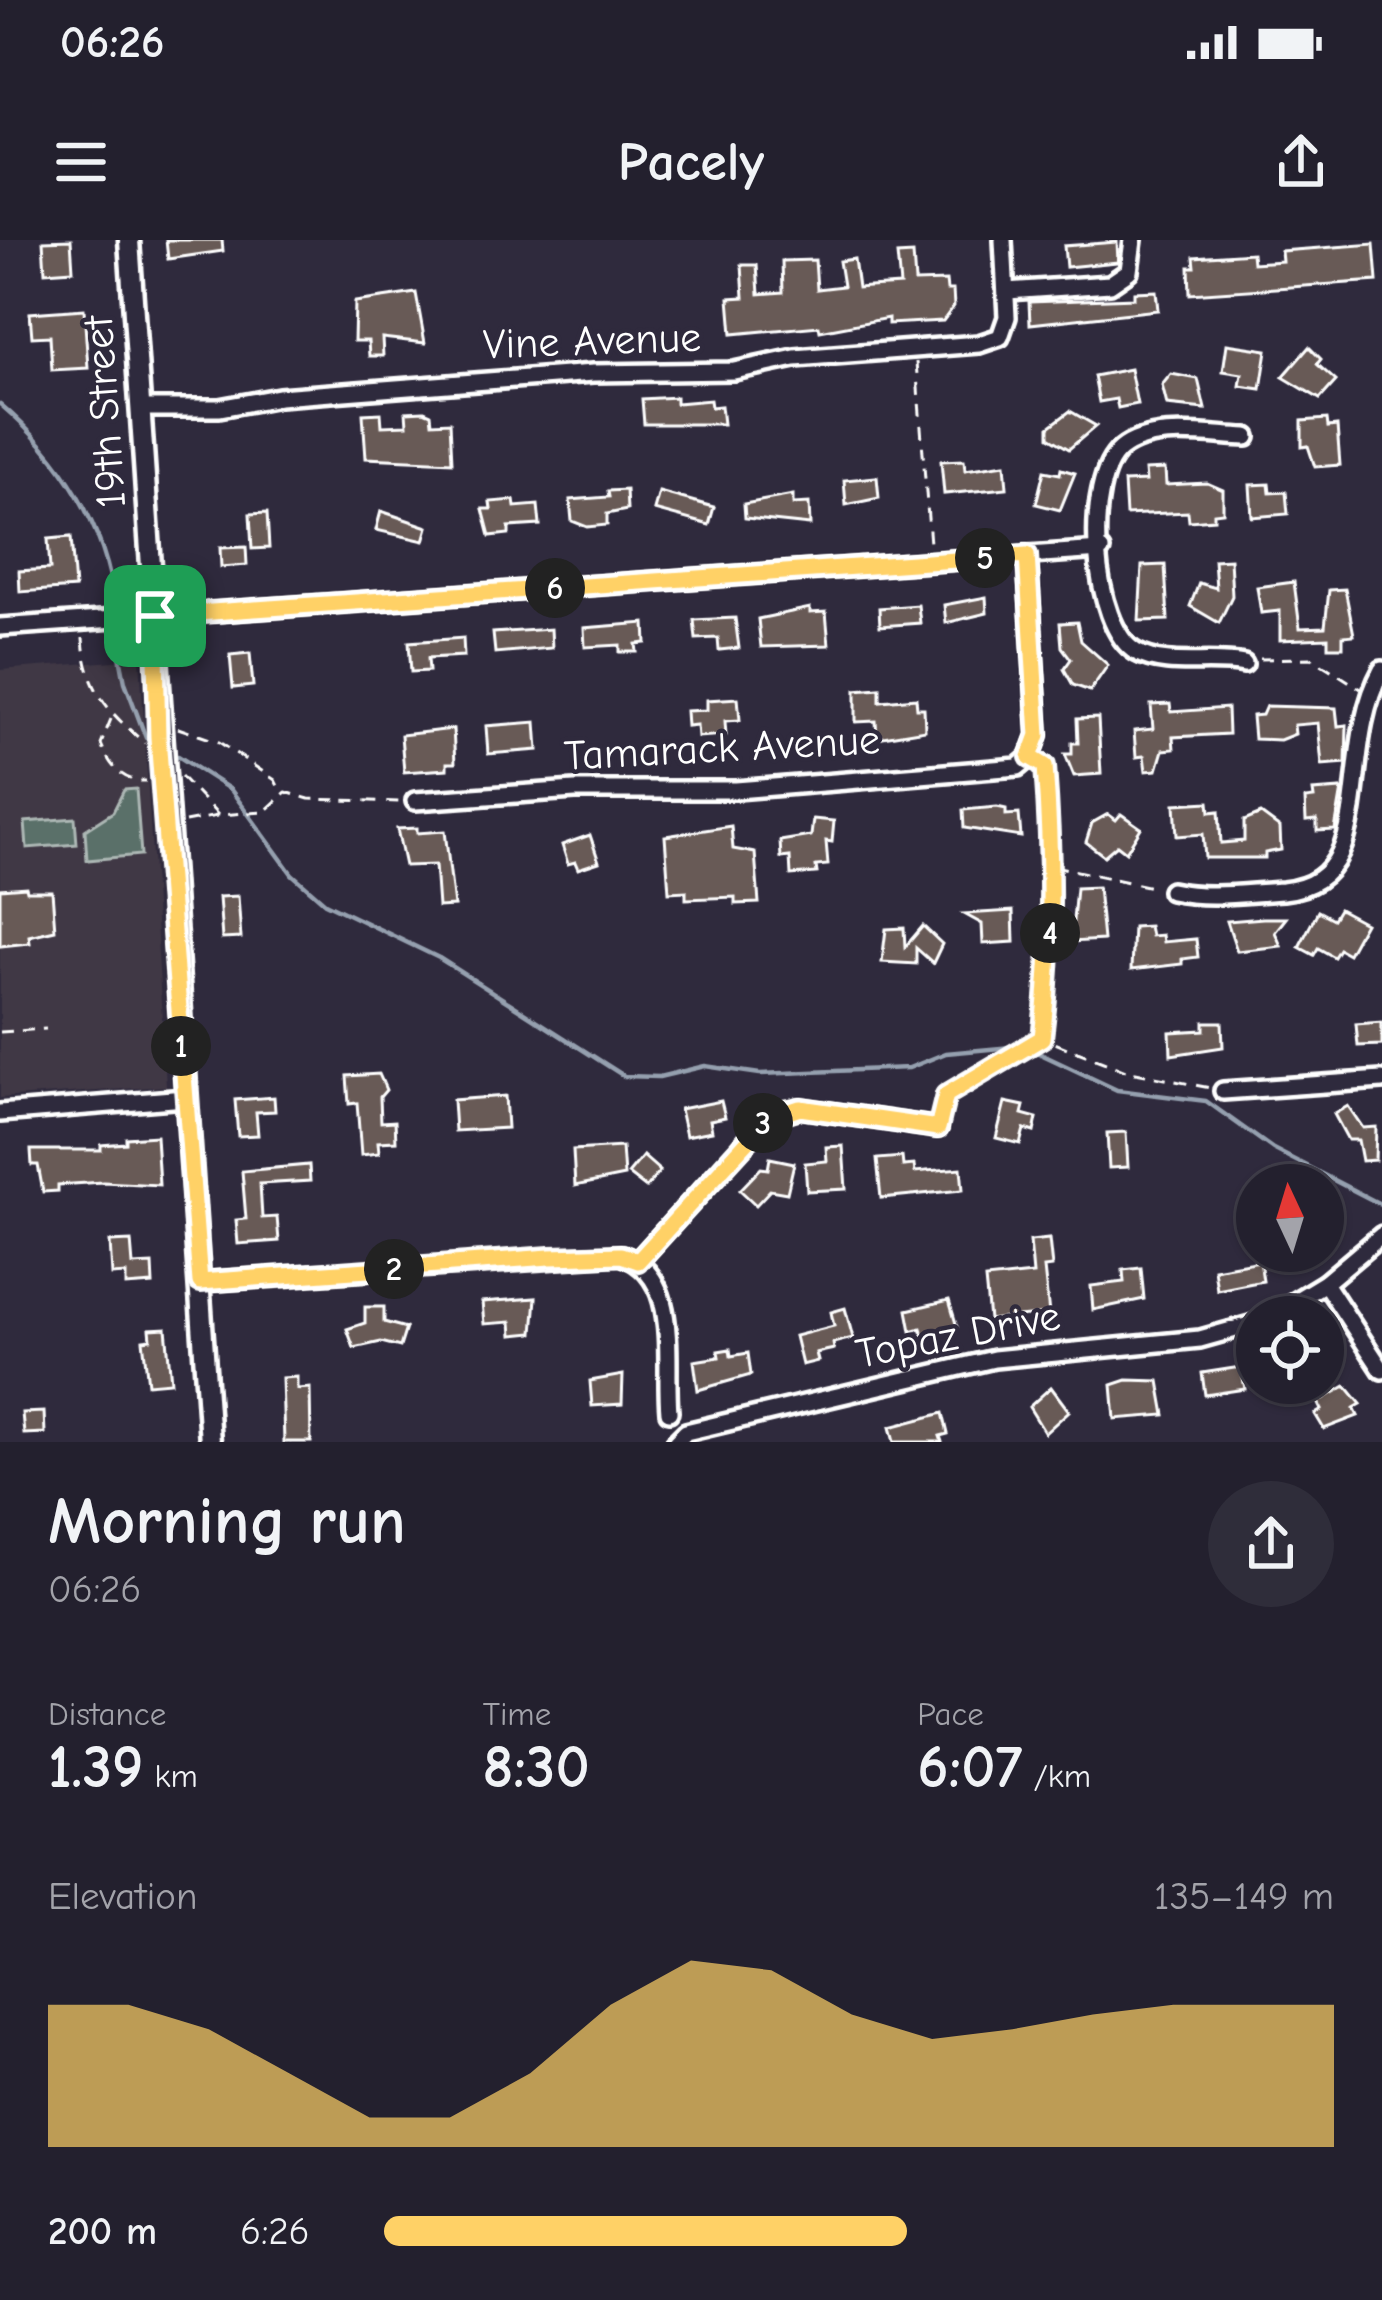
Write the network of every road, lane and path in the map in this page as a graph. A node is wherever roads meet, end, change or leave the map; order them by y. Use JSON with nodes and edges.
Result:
{"nodes":[{"id":1,"x":129,"y":240,"type":"edge"},
{"id":2,"x":1003,"y":240,"type":"edge"},
{"id":3,"x":1133,"y":240,"type":"edge"},
{"id":4,"x":1007,"y":291,"type":"junction"},
{"id":5,"x":915,"y":349,"type":"junction"},
{"id":6,"x":140,"y":408,"type":"junction"},
{"id":7,"x":1247,"y":437,"type":"dead end"},
{"id":8,"x":1101,"y":550,"type":"junction"},
{"id":9,"x":1027,"y":555,"type":"junction"},
{"id":10,"x":932,"y":561,"type":"junction"},
{"id":11,"x":155,"y":616,"type":"junction"},
{"id":12,"x":82,"y":621,"type":"junction"},
{"id":13,"x":0,"y":627,"type":"edge"},
{"id":14,"x":1244,"y":664,"type":"joint"},
{"id":15,"x":1382,"y":670,"type":"edge"},
{"id":16,"x":1373,"y":696,"type":"junction"},
{"id":17,"x":112,"y":717,"type":"junction"},
{"id":18,"x":158,"y":726,"type":"junction"},
{"id":19,"x":146,"y":744,"type":"dead end"},
{"id":20,"x":1030,"y":757,"type":"junction"},
{"id":21,"x":177,"y":772,"type":"dead end"},
{"id":22,"x":1377,"y":773,"type":"dead end"},
{"id":23,"x":161,"y":779,"type":"dead end"},
{"id":24,"x":282,"y":793,"type":"junction"},
{"id":25,"x":416,"y":801,"type":"joint"},
{"id":26,"x":218,"y":815,"type":"junction"},
{"id":27,"x":177,"y":823,"type":"dead end"},
{"id":28,"x":1053,"y":865,"type":"junction"},
{"id":29,"x":1348,"y":879,"type":"dead end"},
{"id":30,"x":1171,"y":891,"type":"joint"},
{"id":31,"x":46,"y":1029,"type":"dead end"},
{"id":32,"x":0,"y":1032,"type":"edge"},
{"id":33,"x":1042,"y":1038,"type":"junction"},
{"id":34,"x":1382,"y":1080,"type":"edge"},
{"id":35,"x":1223,"y":1091,"type":"joint"},
{"id":36,"x":185,"y":1098,"type":"junction"},
{"id":37,"x":0,"y":1113,"type":"edge"},
{"id":38,"x":938,"y":1128,"type":"joint"},
{"id":39,"x":1382,"y":1235,"type":"edge"},
{"id":40,"x":638,"y":1261,"type":"junction"},
{"id":41,"x":200,"y":1282,"type":"junction"},
{"id":42,"x":1325,"y":1283,"type":"junction"},
{"id":43,"x":1304,"y":1296,"type":"edge"},
{"id":44,"x":1236,"y":1329,"type":"edge"},
{"id":45,"x":1382,"y":1370,"type":"edge"},
{"id":46,"x":669,"y":1412,"type":"dead end"},
{"id":47,"x":676,"y":1441,"type":"edge"},
{"id":48,"x":210,"y":1442,"type":"edge"}],
"edges":[{"from":1,"to":6,"type":"street","name":"19th Street"},
{"from":2,"to":4,"type":"street"},
{"from":3,"to":4,"type":"street"},
{"from":4,"to":5,"type":"street","name":"Vine Avenue"},
{"from":5,"to":6,"type":"street","name":"Vine Avenue"},
{"from":5,"to":10,"type":"path"},
{"from":6,"to":11,"type":"street","name":"19th Street"},
{"from":7,"to":8,"type":"street"},
{"from":8,"to":9,"type":"street"},
{"from":8,"to":14,"type":"street"},
{"from":9,"to":10,"type":"street"},
{"from":9,"to":20,"type":"street"},
{"from":10,"to":11,"type":"street"},
{"from":11,"to":12,"type":"street"},
{"from":11,"to":18,"type":"street","name":"19th Street"},
{"from":12,"to":13,"type":"street"},
{"from":12,"to":17,"type":"path"},
{"from":14,"to":16,"type":"path"},
{"from":15,"to":16,"type":"street"},
{"from":16,"to":22,"type":"street"},
{"from":17,"to":19,"type":"path"},
{"from":17,"to":23,"type":"path"},
{"from":18,"to":24,"type":"path"},
{"from":18,"to":36,"type":"street","name":"19th Street"},
{"from":20,"to":25,"type":"street","name":"Tamarack Avenue"},
{"from":20,"to":28,"type":"path"},
{"from":21,"to":26,"type":"path"},
{"from":24,"to":25,"type":"path"},
{"from":24,"to":26,"type":"path"},
{"from":26,"to":27,"type":"path"},
{"from":28,"to":30,"type":"path"},
{"from":28,"to":33,"type":"path"},
{"from":29,"to":30,"type":"street"},
{"from":31,"to":32,"type":"path"},
{"from":33,"to":35,"type":"path"},
{"from":33,"to":38,"type":"path"},
{"from":34,"to":35,"type":"street"},
{"from":36,"to":37,"type":"street"},
{"from":36,"to":41,"type":"street","name":"19th Street"},
{"from":38,"to":40,"type":"street"},
{"from":39,"to":42,"type":"street"},
{"from":40,"to":41,"type":"street"},
{"from":40,"to":46,"type":"street"},
{"from":41,"to":48,"type":"street","name":"19th Street"},
{"from":42,"to":43,"type":"street"},
{"from":42,"to":45,"type":"street"},
{"from":44,"to":47,"type":"street","name":"Topaz Drive"}]}
